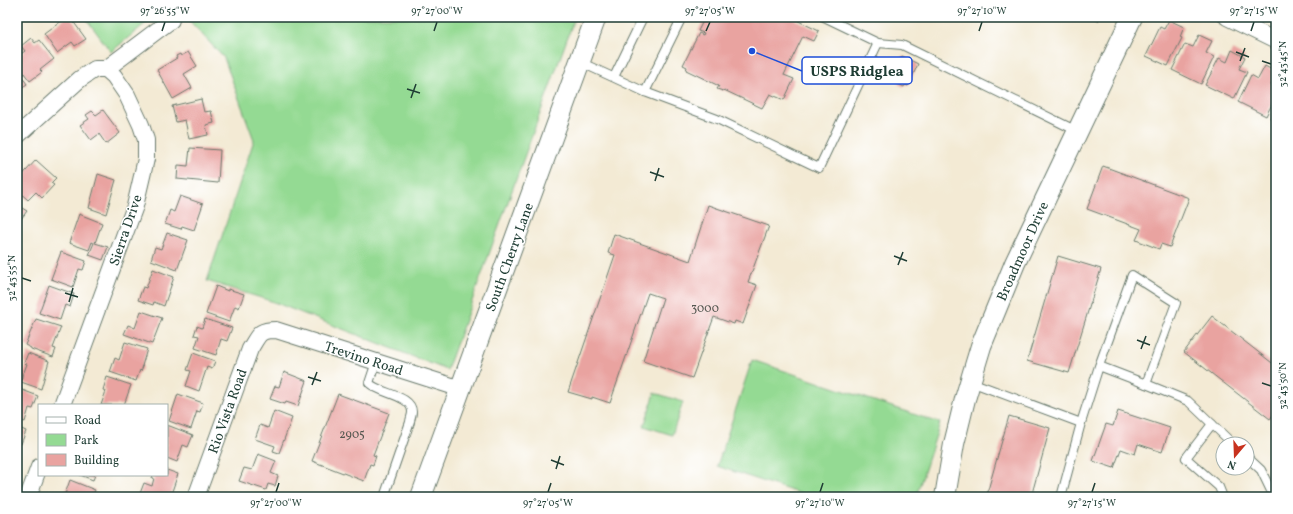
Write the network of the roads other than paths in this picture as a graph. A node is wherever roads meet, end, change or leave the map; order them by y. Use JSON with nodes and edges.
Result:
{"nodes":[{"id":1,"x":596,"y":17,"type":"edge"},
{"id":2,"x":643,"y":17,"type":"edge"},
{"id":3,"x":682,"y":17,"type":"edge"},
{"id":4,"x":824,"y":17,"type":"edge"},
{"id":5,"x":1132,"y":17,"type":"edge"},
{"id":6,"x":1226,"y":17,"type":"edge"},
{"id":7,"x":172,"y":20,"type":"dead end"},
{"id":8,"x":1276,"y":41,"type":"edge"},
{"id":9,"x":878,"y":43,"type":"junction"},
{"id":10,"x":580,"y":62,"type":"junction"},
{"id":11,"x":101,"y":69,"type":"junction"},
{"id":12,"x":614,"y":77,"type":"junction"},
{"id":13,"x":645,"y":92,"type":"junction"},
{"id":14,"x":1077,"y":131,"type":"junction"},
{"id":15,"x":17,"y":136,"type":"edge"},
{"id":16,"x":266,"y":330,"type":"joint"},
{"id":17,"x":376,"y":362,"type":"junction"},
{"id":18,"x":1099,"y":366,"type":"junction"},
{"id":19,"x":970,"y":381,"type":"junction"},
{"id":20,"x":1146,"y":384,"type":"junction"},
{"id":21,"x":461,"y":391,"type":"junction"},
{"id":22,"x":62,"y":404,"type":"edge"},
{"id":23,"x":1080,"y":423,"type":"junction"},
{"id":24,"x":1212,"y":424,"type":"junction"},
{"id":25,"x":1225,"y":436,"type":"edge"},
{"id":26,"x":1255,"y":464,"type":"edge"},
{"id":27,"x":38,"y":470,"type":"edge"},
{"id":28,"x":28,"y":497,"type":"edge"},
{"id":29,"x":196,"y":497,"type":"edge"},
{"id":30,"x":384,"y":497,"type":"edge"},
{"id":31,"x":421,"y":497,"type":"edge"},
{"id":32,"x":945,"y":497,"type":"edge"},
{"id":33,"x":1061,"y":497,"type":"edge"},
{"id":34,"x":1223,"y":497,"type":"edge"},
{"id":35,"x":1274,"y":497,"type":"edge"}],
"edges":[{"from":1,"to":10,"type":"street","name":"South Cherry Lane"},
{"from":2,"to":12,"type":"lane"},
{"from":3,"to":13,"type":"lane"},
{"from":4,"to":9,"type":"lane"},
{"from":5,"to":14,"type":"street","name":"Broadmoor Drive"},
{"from":6,"to":8,"type":"street"},
{"from":7,"to":11,"type":"street"},
{"from":9,"to":13,"type":"lane"},
{"from":9,"to":14,"type":"lane"},
{"from":10,"to":12,"type":"lane"},
{"from":10,"to":21,"type":"street","name":"South Cherry Lane"},
{"from":11,"to":15,"type":"street"},
{"from":11,"to":22,"type":"street","name":"Sierra Drive"},
{"from":12,"to":13,"type":"lane"},
{"from":14,"to":19,"type":"street","name":"Broadmoor Drive"},
{"from":16,"to":17,"type":"street","name":"Trevino Road"},
{"from":16,"to":29,"type":"street","name":"Rio Vista Road"},
{"from":17,"to":21,"type":"street","name":"Trevino Road"},
{"from":17,"to":30,"type":"lane"},
{"from":18,"to":20,"type":"lane"},
{"from":18,"to":20,"type":"lane"},
{"from":18,"to":23,"type":"lane"},
{"from":19,"to":23,"type":"lane"},
{"from":19,"to":32,"type":"street","name":"Broadmoor Drive"},
{"from":20,"to":24,"type":"lane"},
{"from":21,"to":31,"type":"street","name":"South Cherry Lane"},
{"from":23,"to":33,"type":"lane"},
{"from":24,"to":25,"type":"lane"},
{"from":24,"to":34,"type":"lane"},
{"from":26,"to":35,"type":"lane"},
{"from":27,"to":28,"type":"street"}]}
